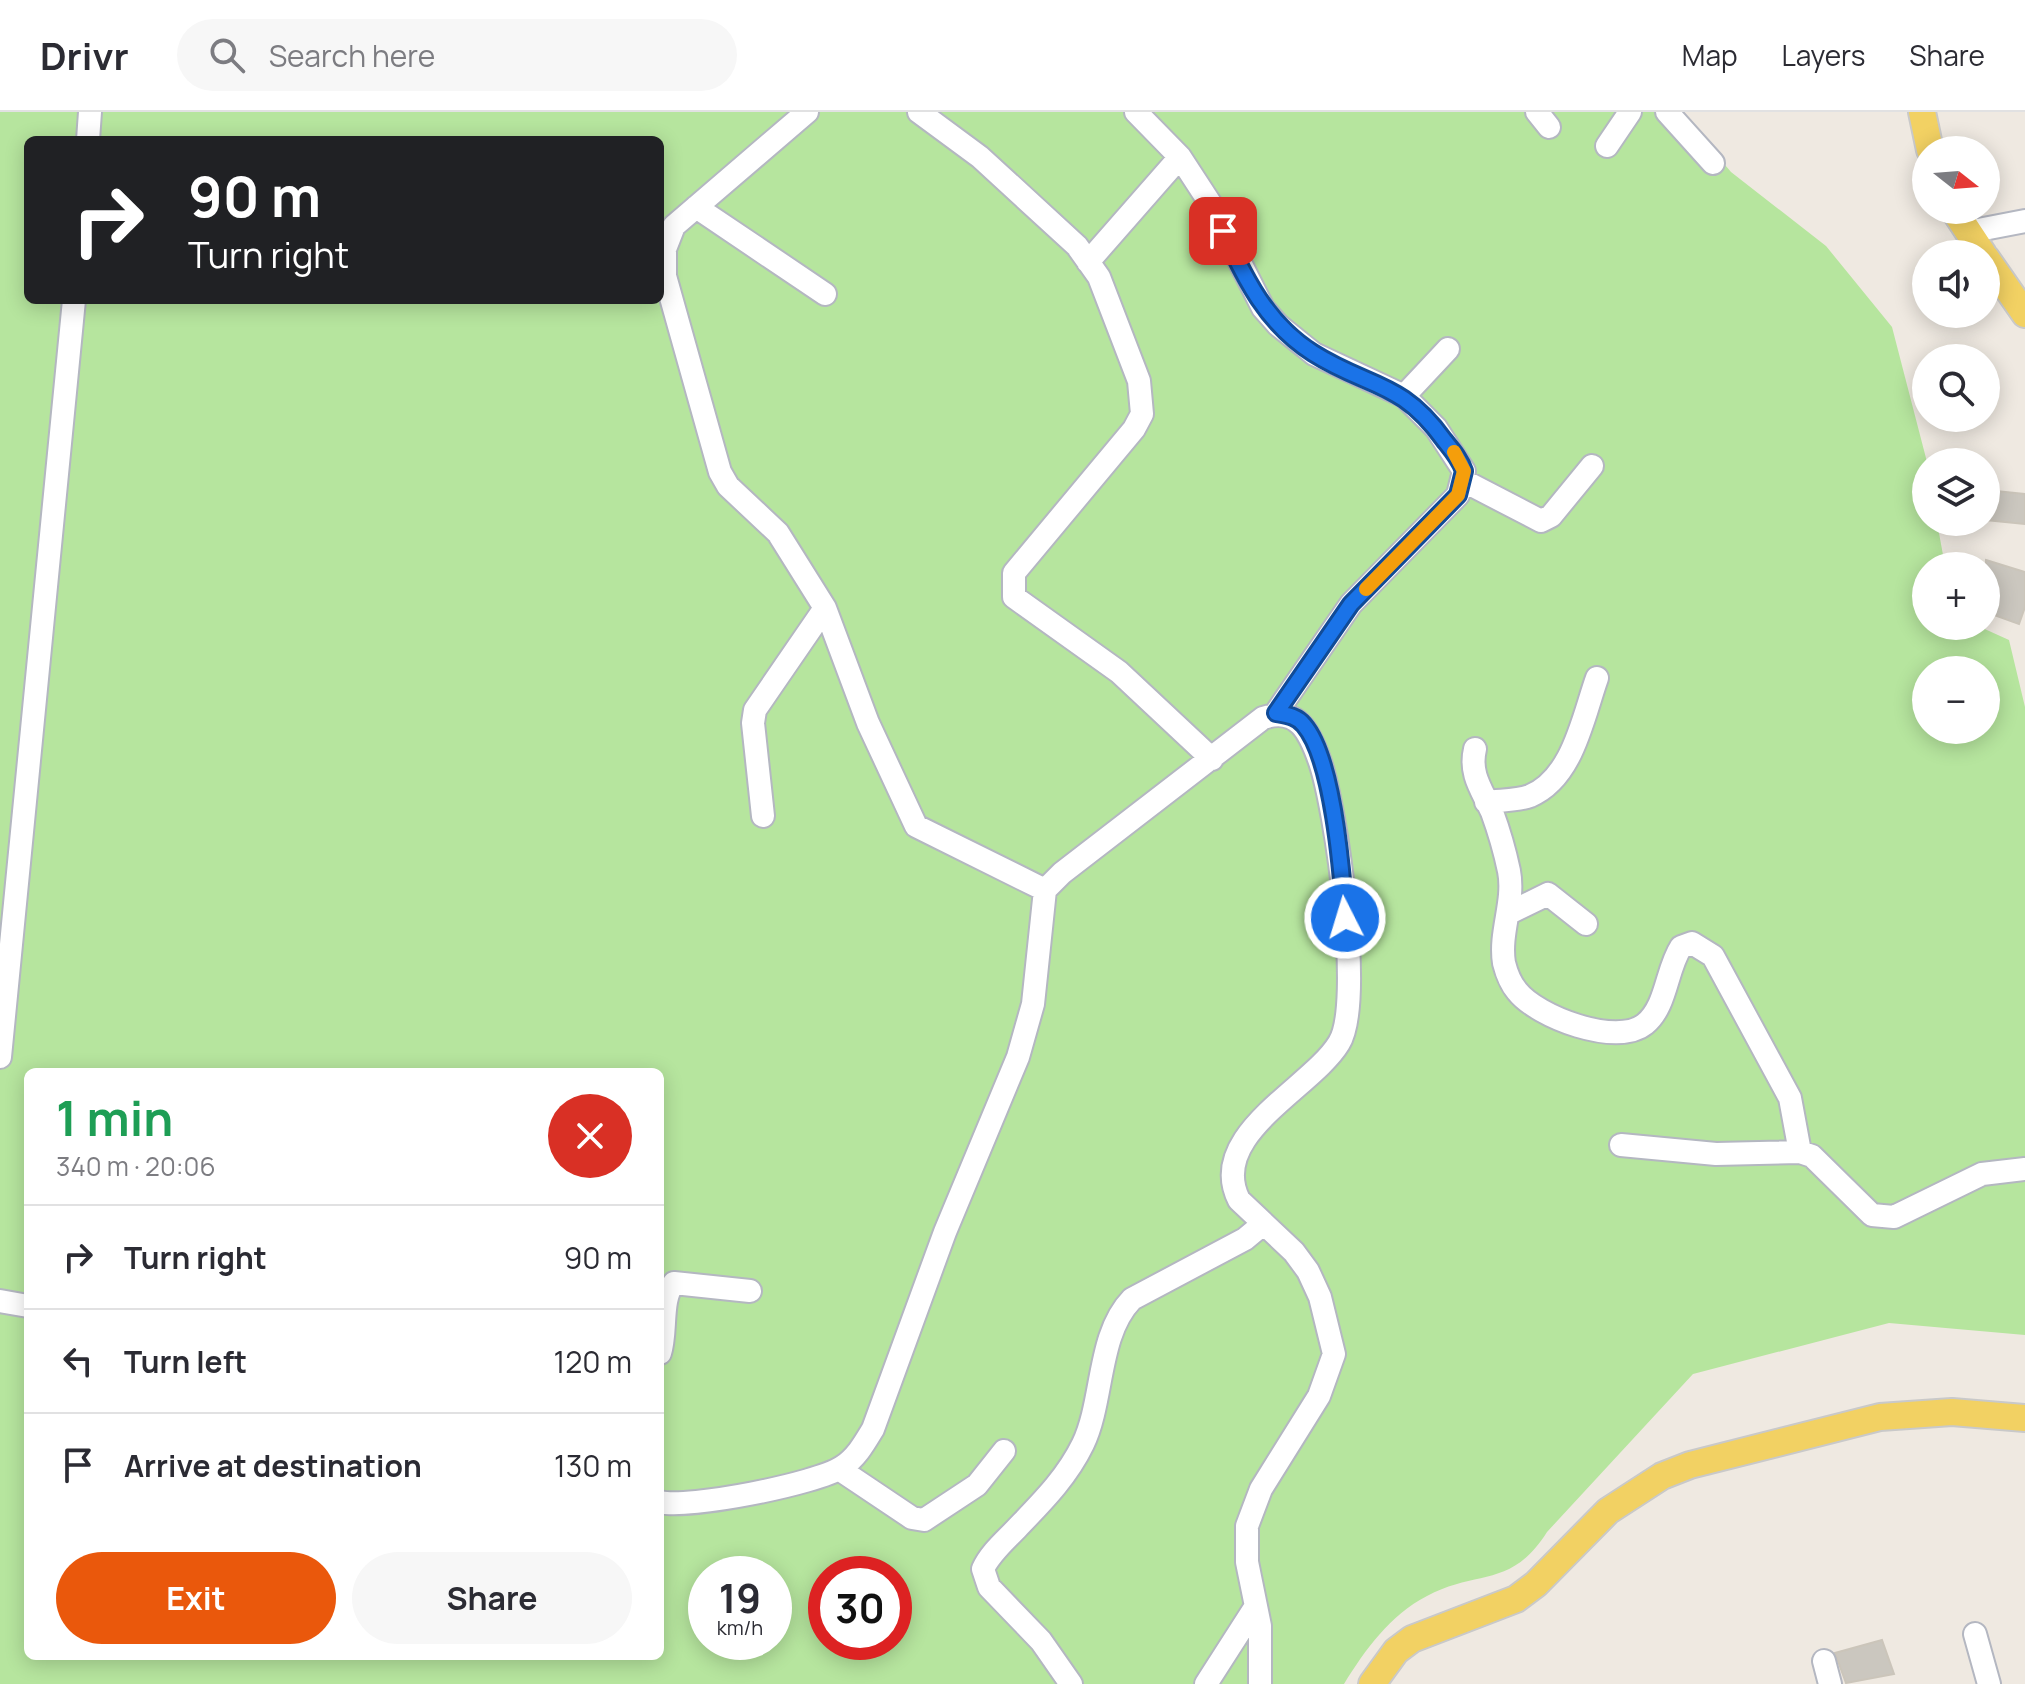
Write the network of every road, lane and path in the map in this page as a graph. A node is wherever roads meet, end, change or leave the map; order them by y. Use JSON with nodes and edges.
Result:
{"nodes":[{"id":1,"x":90,"y":112,"type":"edge"},
{"id":2,"x":807,"y":112,"type":"edge"},
{"id":3,"x":919,"y":112,"type":"edge"},
{"id":4,"x":1136,"y":112,"type":"edge"},
{"id":5,"x":1630,"y":112,"type":"edge"},
{"id":6,"x":1667,"y":112,"type":"edge"},
{"id":7,"x":1922,"y":112,"type":"edge"},
{"id":8,"x":88,"y":136,"type":"edge"},
{"id":9,"x":1927,"y":136,"type":"edge"},
{"id":10,"x":1607,"y":146,"type":"dead end"},
{"id":11,"x":1180,"y":157,"type":"junction"},
{"id":12,"x":1713,"y":163,"type":"dead end"},
{"id":13,"x":696,"y":207,"type":"junction"},
{"id":14,"x":2000,"y":221,"type":"edge"},
{"id":15,"x":2025,"y":221,"type":"edge"},
{"id":16,"x":1088,"y":262,"type":"junction"},
{"id":17,"x":2000,"y":278,"type":"edge"},
{"id":18,"x":825,"y":294,"type":"dead end"},
{"id":19,"x":74,"y":304,"type":"edge"},
{"id":20,"x":2025,"y":314,"type":"edge"},
{"id":21,"x":1448,"y":349,"type":"dead end"},
{"id":22,"x":1404,"y":396,"type":"junction"},
{"id":23,"x":1592,"y":466,"type":"dead end"},
{"id":24,"x":1464,"y":481,"type":"junction"},
{"id":25,"x":825,"y":608,"type":"junction"},
{"id":26,"x":1597,"y":678,"type":"dead end"},
{"id":27,"x":1276,"y":713,"type":"junction"},
{"id":28,"x":1475,"y":749,"type":"dead end"},
{"id":29,"x":1212,"y":759,"type":"junction"},
{"id":30,"x":1486,"y":802,"type":"junction"},
{"id":31,"x":763,"y":816,"type":"dead end"},
{"id":32,"x":1045,"y":890,"type":"junction"},
{"id":33,"x":1509,"y":913,"type":"junction"},
{"id":34,"x":1586,"y":924,"type":"dead end"},
{"id":35,"x":0,"y":1057,"type":"edge"},
{"id":36,"x":1621,"y":1145,"type":"dead end"},
{"id":37,"x":1800,"y":1152,"type":"junction"},
{"id":38,"x":2025,"y":1169,"type":"edge"},
{"id":39,"x":1263,"y":1224,"type":"junction"},
{"id":40,"x":750,"y":1291,"type":"dead end"},
{"id":41,"x":0,"y":1301,"type":"edge"},
{"id":42,"x":24,"y":1305,"type":"edge"},
{"id":43,"x":664,"y":1338,"type":"edge"},
{"id":44,"x":2025,"y":1418,"type":"edge"},
{"id":45,"x":1004,"y":1451,"type":"dead end"},
{"id":46,"x":839,"y":1469,"type":"junction"},
{"id":47,"x":664,"y":1502,"type":"edge"},
{"id":48,"x":1256,"y":1606,"type":"junction"},
{"id":49,"x":1975,"y":1634,"type":"dead end"},
{"id":50,"x":1824,"y":1661,"type":"dead end"},
{"id":51,"x":1071,"y":1684,"type":"edge"},
{"id":52,"x":1206,"y":1684,"type":"edge"},
{"id":53,"x":1260,"y":1684,"type":"edge"},
{"id":54,"x":1372,"y":1684,"type":"edge"},
{"id":55,"x":1830,"y":1684,"type":"edge"},
{"id":56,"x":1989,"y":1684,"type":"edge"}],
"edges":[{"from":1,"to":8,"type":"street"},
{"from":2,"to":13,"type":"street"},
{"from":3,"to":16,"type":"street"},
{"from":4,"to":11,"type":"street"},
{"from":5,"to":10,"type":"street"},
{"from":6,"to":12,"type":"street"},
{"from":7,"to":9,"type":"main road"},
{"from":11,"to":16,"type":"street"},
{"from":11,"to":22,"type":"street"},
{"from":13,"to":18,"type":"street"},
{"from":13,"to":25,"type":"street"},
{"from":14,"to":15,"type":"street"},
{"from":16,"to":29,"type":"street"},
{"from":17,"to":20,"type":"main road"},
{"from":19,"to":35,"type":"street"},
{"from":21,"to":22,"type":"street"},
{"from":22,"to":24,"type":"street"},
{"from":23,"to":24,"type":"street"},
{"from":24,"to":27,"type":"street"},
{"from":25,"to":31,"type":"street"},
{"from":25,"to":32,"type":"street"},
{"from":26,"to":30,"type":"street"},
{"from":27,"to":29,"type":"street"},
{"from":27,"to":39,"type":"street"},
{"from":28,"to":30,"type":"street"},
{"from":29,"to":32,"type":"street"},
{"from":30,"to":33,"type":"street"},
{"from":32,"to":46,"type":"street"},
{"from":33,"to":34,"type":"street"},
{"from":33,"to":37,"type":"street"},
{"from":36,"to":37,"type":"street"},
{"from":37,"to":38,"type":"street"},
{"from":39,"to":48,"type":"street"},
{"from":39,"to":51,"type":"street"},
{"from":40,"to":43,"type":"street"},
{"from":41,"to":42,"type":"street"},
{"from":44,"to":54,"type":"main road"},
{"from":45,"to":46,"type":"street"},
{"from":46,"to":47,"type":"street"},
{"from":48,"to":52,"type":"street"},
{"from":48,"to":53,"type":"street"},
{"from":49,"to":56,"type":"street"},
{"from":50,"to":55,"type":"street"}]}
